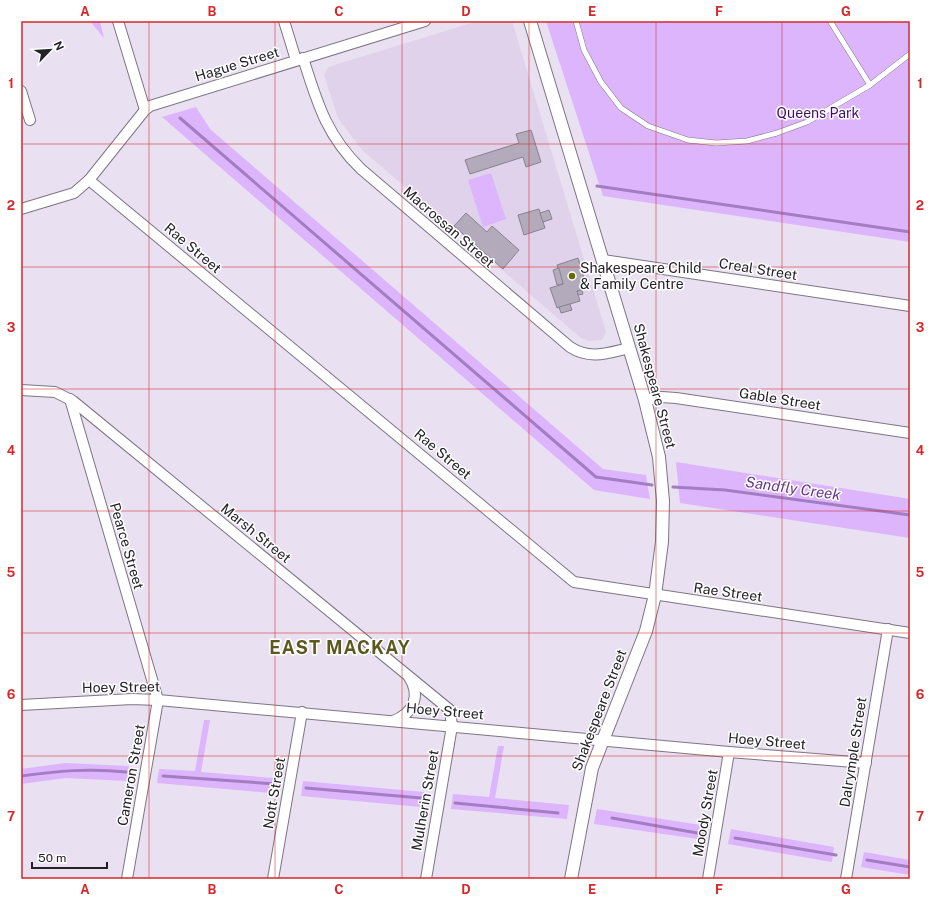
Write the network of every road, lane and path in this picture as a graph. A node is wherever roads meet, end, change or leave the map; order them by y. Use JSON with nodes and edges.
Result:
{"nodes":[{"id":1,"x":118,"y":21,"type":"edge"},
{"id":2,"x":284,"y":21,"type":"edge"},
{"id":3,"x":425,"y":21,"type":"edge"},
{"id":4,"x":530,"y":21,"type":"edge"},
{"id":5,"x":576,"y":21,"type":"edge"},
{"id":6,"x":830,"y":21,"type":"edge"},
{"id":7,"x":910,"y":54,"type":"edge"},
{"id":8,"x":299,"y":59,"type":"junction"},
{"id":9,"x":870,"y":85,"type":"junction"},
{"id":10,"x":21,"y":91,"type":"edge"},
{"id":11,"x":145,"y":110,"type":"junction"},
{"id":12,"x":30,"y":120,"type":"dead end"},
{"id":13,"x":89,"y":180,"type":"junction"},
{"id":14,"x":21,"y":209,"type":"edge"},
{"id":15,"x":603,"y":260,"type":"junction"},
{"id":16,"x":910,"y":306,"type":"edge"},
{"id":17,"x":629,"y":348,"type":"junction"},
{"id":18,"x":21,"y":390,"type":"edge"},
{"id":19,"x":70,"y":399,"type":"junction"},
{"id":20,"x":645,"y":400,"type":"junction"},
{"id":21,"x":910,"y":433,"type":"edge"},
{"id":22,"x":655,"y":595,"type":"junction"},
{"id":23,"x":888,"y":629,"type":"junction"},
{"id":24,"x":910,"y":633,"type":"edge"},
{"id":25,"x":406,"y":674,"type":"junction"},
{"id":26,"x":158,"y":700,"type":"junction"},
{"id":27,"x":21,"y":704,"type":"edge"},
{"id":28,"x":302,"y":712,"type":"junction"},
{"id":29,"x":393,"y":721,"type":"junction"},
{"id":30,"x":452,"y":726,"type":"junction"},
{"id":31,"x":602,"y":739,"type":"junction"},
{"id":32,"x":729,"y":752,"type":"junction"},
{"id":33,"x":866,"y":763,"type":"junction"},
{"id":34,"x":127,"y":879,"type":"edge"},
{"id":35,"x":273,"y":879,"type":"edge"},
{"id":36,"x":426,"y":879,"type":"edge"},
{"id":37,"x":572,"y":879,"type":"edge"},
{"id":38,"x":708,"y":879,"type":"edge"},
{"id":39,"x":846,"y":879,"type":"edge"}],
"edges":[{"from":1,"to":11,"type":"street"},
{"from":2,"to":8,"type":"street","name":"Macrossan Street"},
{"from":3,"to":8,"type":"street","name":"Hague Street"},
{"from":4,"to":15,"type":"street","name":"Shakespeare Street"},
{"from":5,"to":9,"type":"lane"},
{"from":6,"to":9,"type":"lane"},
{"from":7,"to":9,"type":"lane"},
{"from":8,"to":11,"type":"street","name":"Hague Street"},
{"from":8,"to":17,"type":"street","name":"Macrossan Street"},
{"from":10,"to":12,"type":"street"},
{"from":11,"to":13,"type":"street","name":"Hague Street"},
{"from":13,"to":14,"type":"street"},
{"from":13,"to":22,"type":"street","name":"Rae Street"},
{"from":15,"to":16,"type":"street","name":"Creal Street"},
{"from":15,"to":17,"type":"street","name":"Shakespeare Street"},
{"from":17,"to":20,"type":"street","name":"Shakespeare Street"},
{"from":18,"to":19,"type":"street","name":"Marsh Street"},
{"from":19,"to":25,"type":"street","name":"Marsh Street"},
{"from":19,"to":26,"type":"street","name":"Pearce Street"},
{"from":20,"to":21,"type":"street","name":"Gable Street"},
{"from":20,"to":22,"type":"street","name":"Shakespeare Street"},
{"from":22,"to":23,"type":"street","name":"Rae Street"},
{"from":22,"to":31,"type":"street","name":"Shakespeare Street"},
{"from":23,"to":24,"type":"street","name":"Rae Street"},
{"from":23,"to":33,"type":"street","name":"Dalrymple Street"},
{"from":25,"to":29,"type":"street"},
{"from":25,"to":30,"type":"street","name":"Marsh Street"},
{"from":26,"to":27,"type":"street","name":"Hoey Street"},
{"from":26,"to":28,"type":"street","name":"Hoey Street"},
{"from":26,"to":34,"type":"street","name":"Cameron Street"},
{"from":28,"to":29,"type":"street","name":"Hoey Street"},
{"from":28,"to":35,"type":"street","name":"Nott Street"},
{"from":29,"to":30,"type":"street","name":"Hoey Street"},
{"from":30,"to":31,"type":"street","name":"Hoey Street"},
{"from":30,"to":36,"type":"street","name":"Mulherin Street"},
{"from":31,"to":32,"type":"street","name":"Hoey Street"},
{"from":31,"to":37,"type":"street","name":"Shakespeare Street"},
{"from":32,"to":33,"type":"street","name":"Hoey Street"},
{"from":32,"to":38,"type":"street","name":"Moody Street"},
{"from":33,"to":39,"type":"street","name":"Dalrymple Street"}]}
